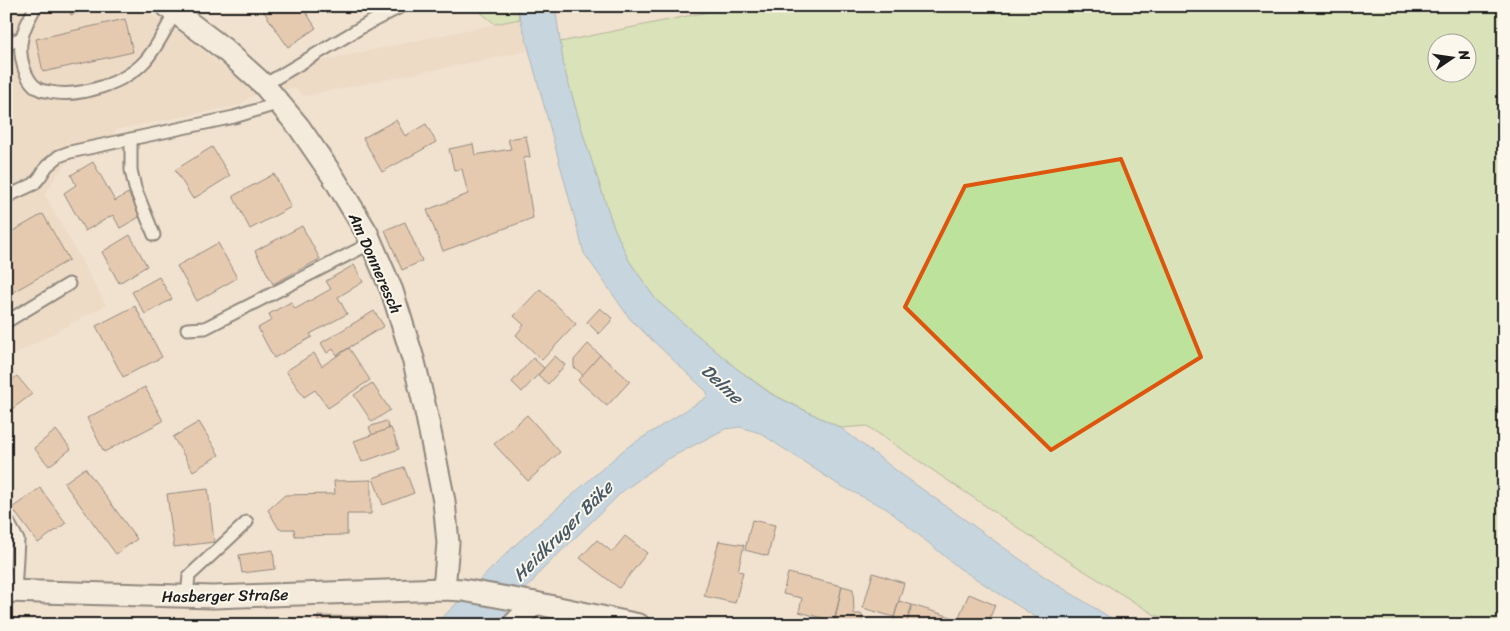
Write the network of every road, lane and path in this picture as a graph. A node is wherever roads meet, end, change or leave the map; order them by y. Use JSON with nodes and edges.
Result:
{"nodes":[{"id":1,"x":36,"y":6,"type":"edge"},
{"id":2,"x":402,"y":6,"type":"edge"},
{"id":3,"x":171,"y":9,"type":"edge"},
{"id":4,"x":22,"y":38,"type":"junction"},
{"id":5,"x":6,"y":45,"type":"edge"},
{"id":6,"x":264,"y":85,"type":"junction"},
{"id":7,"x":280,"y":103,"type":"junction"},
{"id":8,"x":130,"y":139,"type":"junction"},
{"id":9,"x":6,"y":197,"type":"edge"},
{"id":10,"x":154,"y":235,"type":"dead end"},
{"id":11,"x":371,"y":243,"type":"junction"},
{"id":12,"x":69,"y":284,"type":"dead end"},
{"id":13,"x":6,"y":322,"type":"edge"},
{"id":14,"x":187,"y":328,"type":"dead end"},
{"id":15,"x":6,"y":518,"type":"edge"},
{"id":16,"x":247,"y":522,"type":"dead end"},
{"id":17,"x":453,"y":589,"type":"junction"},
{"id":18,"x":11,"y":591,"type":"edge"},
{"id":19,"x":187,"y":596,"type":"junction"},
{"id":20,"x":535,"y":603,"type":"junction"},
{"id":21,"x":513,"y":625,"type":"edge"},
{"id":22,"x":639,"y":625,"type":"edge"}],
"edges":[{"from":1,"to":4,"type":"lane"},
{"from":2,"to":6,"type":"lane"},
{"from":3,"to":4,"type":"lane"},
{"from":3,"to":6,"type":"street","name":"Am Donneresch"},
{"from":4,"to":5,"type":"lane"},
{"from":6,"to":7,"type":"street","name":"Am Donneresch"},
{"from":7,"to":8,"type":"lane"},
{"from":7,"to":11,"type":"street","name":"Am Donneresch"},
{"from":8,"to":9,"type":"lane"},
{"from":8,"to":10,"type":"lane"},
{"from":11,"to":14,"type":"lane"},
{"from":11,"to":17,"type":"street","name":"Am Donneresch"},
{"from":12,"to":13,"type":"lane"},
{"from":15,"to":18,"type":"lane"},
{"from":16,"to":19,"type":"lane"},
{"from":17,"to":19,"type":"street","name":"Hasberger Straße"},
{"from":17,"to":20,"type":"street","name":"Hasberger Straße"},
{"from":18,"to":19,"type":"street","name":"Hasberger Straße"},
{"from":20,"to":21,"type":"street"},
{"from":20,"to":22,"type":"street","name":"Hasberger Straße"}]}
